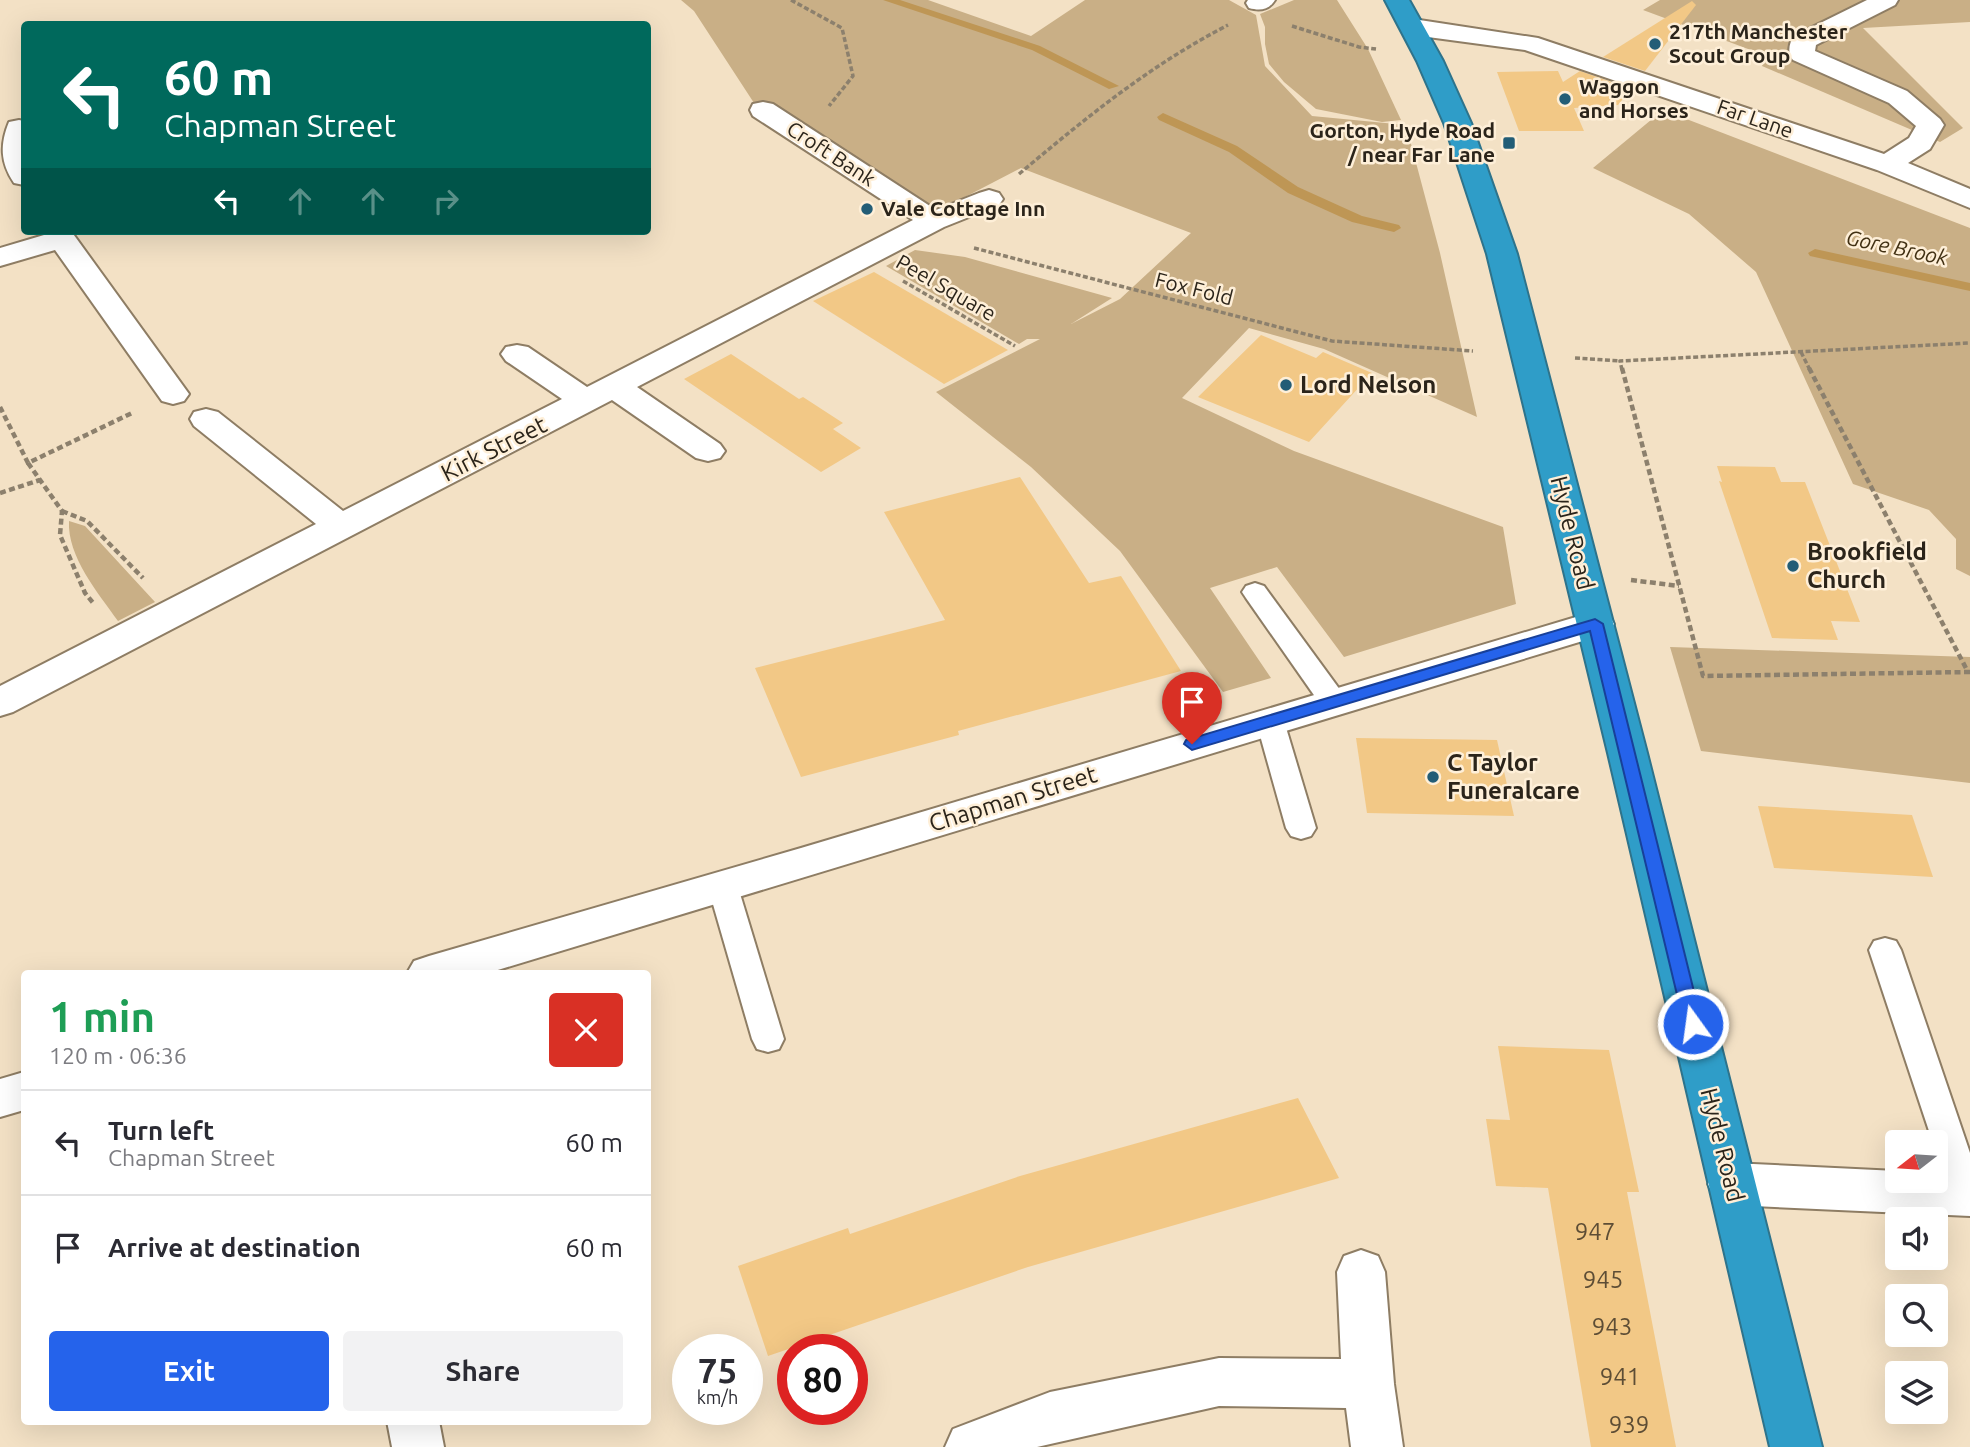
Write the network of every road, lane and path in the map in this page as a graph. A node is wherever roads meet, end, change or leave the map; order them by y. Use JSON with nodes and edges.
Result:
{"nodes":[{"id":1,"x":791,"y":0,"type":"edge"},
{"id":2,"x":1886,"y":0,"type":"edge"},
{"id":3,"x":1405,"y":13,"type":"edge"},
{"id":4,"x":1236,"y":21,"type":"dead end"},
{"id":5,"x":1286,"y":24,"type":"dead end"},
{"id":6,"x":1376,"y":49,"type":"dead end"},
{"id":7,"x":763,"y":110,"type":"dead end"},
{"id":8,"x":19,"y":128,"type":"dead end"},
{"id":9,"x":804,"y":136,"type":"junction"},
{"id":10,"x":1887,"y":164,"type":"junction"},
{"id":11,"x":21,"y":172,"type":"edge"},
{"id":12,"x":989,"y":199,"type":"joint"},
{"id":13,"x":1970,"y":199,"type":"edge"},
{"id":14,"x":923,"y":227,"type":"junction"},
{"id":15,"x":58,"y":235,"type":"edge"},
{"id":16,"x":0,"y":257,"type":"edge"},
{"id":17,"x":863,"y":258,"type":"junction"},
{"id":18,"x":1970,"y":344,"type":"edge"},
{"id":19,"x":1015,"y":345,"type":"dead end"},
{"id":20,"x":1473,"y":351,"type":"dead end"},
{"id":21,"x":1801,"y":352,"type":"junction"},
{"id":22,"x":517,"y":354,"type":"dead end"},
{"id":23,"x":1572,"y":358,"type":"dead end"},
{"id":24,"x":1620,"y":361,"type":"junction"},
{"id":25,"x":173,"y":394,"type":"joint"},
{"id":26,"x":601,"y":394,"type":"junction"},
{"id":27,"x":0,"y":407,"type":"edge"},
{"id":28,"x":206,"y":419,"type":"dead end"},
{"id":29,"x":708,"y":451,"type":"dead end"},
{"id":30,"x":28,"y":463,"type":"junction"},
{"id":31,"x":40,"y":480,"type":"junction"},
{"id":32,"x":0,"y":493,"type":"edge"},
{"id":33,"x":62,"y":511,"type":"junction"},
{"id":34,"x":343,"y":528,"type":"junction"},
{"id":35,"x":1631,"y":580,"type":"dead end"},
{"id":36,"x":1679,"y":586,"type":"junction"},
{"id":37,"x":1255,"y":592,"type":"dead end"},
{"id":38,"x":176,"y":613,"type":"junction"},
{"id":39,"x":1595,"y":624,"type":"junction"},
{"id":40,"x":123,"y":640,"type":"junction"},
{"id":41,"x":1969,"y":672,"type":"edge"},
{"id":42,"x":1333,"y":701,"type":"junction"},
{"id":43,"x":0,"y":702,"type":"edge"},
{"id":44,"x":1270,"y":720,"type":"junction"},
{"id":45,"x":1301,"y":828,"type":"dead end"},
{"id":46,"x":723,"y":887,"type":"junction"},
{"id":47,"x":1885,"y":950,"type":"dead end"},
{"id":48,"x":439,"y":970,"type":"edge"},
{"id":49,"x":768,"y":1039,"type":"dead end"},
{"id":50,"x":21,"y":1092,"type":"edge"},
{"id":51,"x":0,"y":1098,"type":"edge"},
{"id":52,"x":1732,"y":1184,"type":"junction"},
{"id":53,"x":1969,"y":1195,"type":"edge"},
{"id":54,"x":1361,"y":1272,"type":"dead end"},
{"id":55,"x":1368,"y":1384,"type":"junction"},
{"id":56,"x":414,"y":1425,"type":"edge"},
{"id":57,"x":418,"y":1447,"type":"edge"},
{"id":58,"x":971,"y":1447,"type":"edge"},
{"id":59,"x":1377,"y":1447,"type":"edge"},
{"id":60,"x":1796,"y":1447,"type":"edge"}],
"edges":[{"from":1,"to":9,"type":"path"},
{"from":2,"to":10,"type":"street"},
{"from":3,"to":10,"type":"street","name":"Far Lane"},
{"from":3,"to":39,"type":"highway","name":"Hyde Road"},
{"from":4,"to":12,"type":"path"},
{"from":5,"to":6,"type":"path"},
{"from":7,"to":9,"type":"street","name":"Croft Bank"},
{"from":8,"to":11,"type":"street"},
{"from":9,"to":14,"type":"street","name":"Croft Bank"},
{"from":10,"to":13,"type":"street","name":"Far Lane"},
{"from":12,"to":14,"type":"street","name":"Kirk Street"},
{"from":14,"to":17,"type":"street","name":"Kirk Street"},
{"from":14,"to":20,"type":"path","name":"Fox Fold"},
{"from":15,"to":16,"type":"street"},
{"from":15,"to":25,"type":"street"},
{"from":17,"to":19,"type":"path","name":"Peel Square"},
{"from":17,"to":26,"type":"street","name":"Kirk Street"},
{"from":18,"to":21,"type":"path"},
{"from":21,"to":24,"type":"path"},
{"from":21,"to":41,"type":"path"},
{"from":22,"to":26,"type":"street"},
{"from":23,"to":24,"type":"path"},
{"from":24,"to":36,"type":"path"},
{"from":25,"to":30,"type":"path"},
{"from":26,"to":29,"type":"street"},
{"from":26,"to":34,"type":"street","name":"Kirk Street"},
{"from":27,"to":30,"type":"path"},
{"from":28,"to":34,"type":"street"},
{"from":30,"to":31,"type":"path"},
{"from":31,"to":32,"type":"path"},
{"from":31,"to":33,"type":"path"},
{"from":33,"to":38,"type":"path"},
{"from":33,"to":40,"type":"path"},
{"from":34,"to":38,"type":"street","name":"Kirk Street"},
{"from":35,"to":36,"type":"path"},
{"from":36,"to":41,"type":"path"},
{"from":37,"to":42,"type":"lane"},
{"from":38,"to":40,"type":"street","name":"Kirk Street"},
{"from":39,"to":42,"type":"street","name":"Chapman Street"},
{"from":39,"to":52,"type":"highway","name":"Hyde Road"},
{"from":40,"to":43,"type":"street","name":"Kirk Street"},
{"from":42,"to":44,"type":"street","name":"Chapman Street"},
{"from":44,"to":45,"type":"lane"},
{"from":44,"to":46,"type":"street","name":"Chapman Street"},
{"from":46,"to":48,"type":"street","name":"Chapman Street"},
{"from":46,"to":49,"type":"lane"},
{"from":47,"to":53,"type":"lane"},
{"from":50,"to":51,"type":"street"},
{"from":52,"to":53,"type":"street"},
{"from":52,"to":60,"type":"highway","name":"Hyde Road"},
{"from":54,"to":55,"type":"street"},
{"from":55,"to":58,"type":"street"},
{"from":55,"to":59,"type":"street"},
{"from":56,"to":57,"type":"street"}]}
